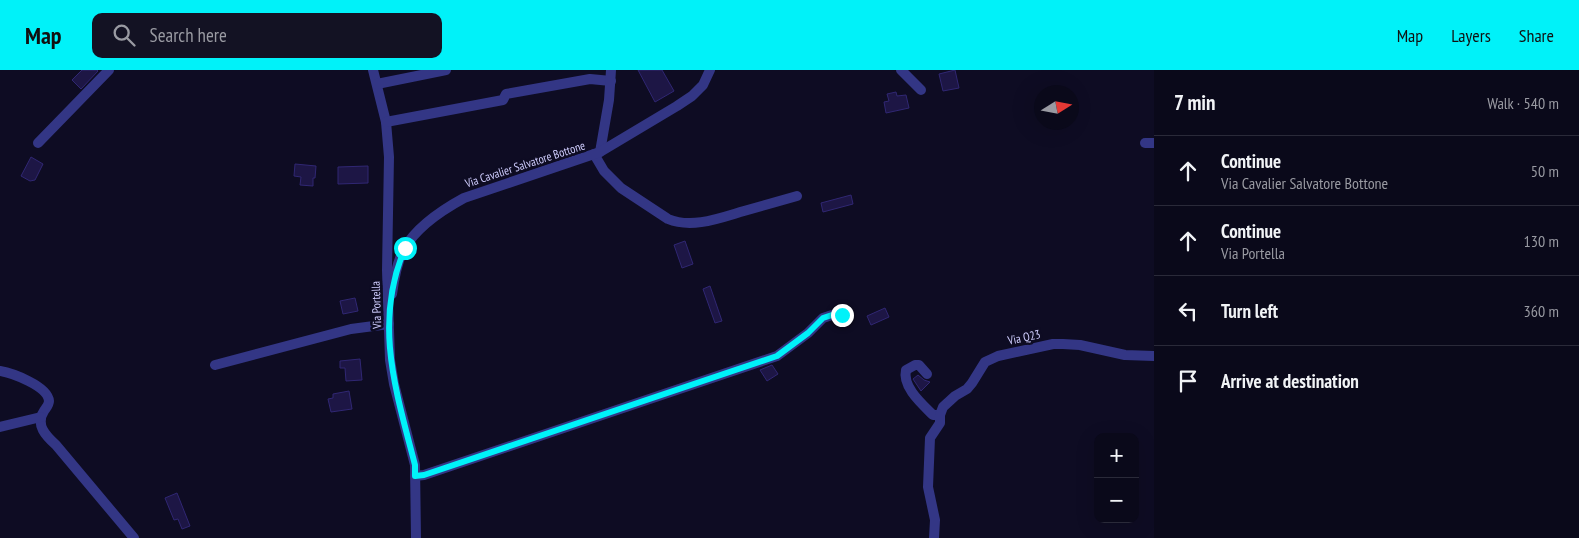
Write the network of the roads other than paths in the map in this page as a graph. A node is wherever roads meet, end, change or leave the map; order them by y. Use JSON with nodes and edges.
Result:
{"nodes":[{"id":1,"x":109,"y":70,"type":"edge"},
{"id":2,"x":373,"y":70,"type":"edge"},
{"id":3,"x":446,"y":70,"type":"edge"},
{"id":4,"x":611,"y":70,"type":"edge"},
{"id":5,"x":710,"y":70,"type":"edge"},
{"id":6,"x":901,"y":70,"type":"edge"},
{"id":7,"x":611,"y":81,"type":"junction"},
{"id":8,"x":377,"y":84,"type":"junction"},
{"id":9,"x":921,"y":90,"type":"dead end"},
{"id":10,"x":386,"y":122,"type":"junction"},
{"id":11,"x":38,"y":143,"type":"dead end"},
{"id":12,"x":597,"y":153,"type":"junction"},
{"id":13,"x":797,"y":196,"type":"dead end"},
{"id":14,"x":388,"y":244,"type":"junction"},
{"id":15,"x":405,"y":248,"type":"junction"},
{"id":16,"x":842,"y":315,"type":"dead end"},
{"id":17,"x":389,"y":320,"type":"junction"},
{"id":18,"x":1154,"y":356,"type":"edge"},
{"id":19,"x":214,"y":365,"type":"dead end"},
{"id":20,"x":0,"y":371,"type":"edge"},
{"id":21,"x":927,"y":374,"type":"dead end"},
{"id":22,"x":940,"y":415,"type":"junction"},
{"id":23,"x":41,"y":417,"type":"junction"},
{"id":24,"x":0,"y":427,"type":"edge"},
{"id":25,"x":415,"y":476,"type":"junction"},
{"id":26,"x":134,"y":538,"type":"edge"},
{"id":27,"x":416,"y":538,"type":"edge"},
{"id":28,"x":934,"y":538,"type":"edge"}],
"edges":[{"from":1,"to":11,"type":"street"},
{"from":2,"to":8,"type":"street","name":"Via Portella"},
{"from":3,"to":8,"type":"street"},
{"from":4,"to":7,"type":"street"},
{"from":5,"to":12,"type":"street","name":"Via Cavalier Salvatore Bottone"},
{"from":6,"to":9,"type":"street"},
{"from":7,"to":10,"type":"street"},
{"from":7,"to":12,"type":"street"},
{"from":8,"to":10,"type":"street","name":"Via Portella"},
{"from":10,"to":14,"type":"street","name":"Via Portella"},
{"from":12,"to":13,"type":"street"},
{"from":12,"to":15,"type":"street","name":"Via Cavalier Salvatore Bottone"},
{"from":14,"to":15,"type":"street"},
{"from":14,"to":17,"type":"street","name":"Via Portella"},
{"from":15,"to":17,"type":"street","name":"Via Cavalier Salvatore Bottone"},
{"from":16,"to":25,"type":"street"},
{"from":17,"to":19,"type":"street"},
{"from":17,"to":25,"type":"street","name":"Via Portella"},
{"from":18,"to":22,"type":"street","name":"Via Q23"},
{"from":20,"to":23,"type":"street"},
{"from":21,"to":22,"type":"street"},
{"from":22,"to":28,"type":"street","name":"Via Q23"},
{"from":23,"to":24,"type":"street"},
{"from":23,"to":26,"type":"street"},
{"from":25,"to":27,"type":"street","name":"Via Portella"}]}
